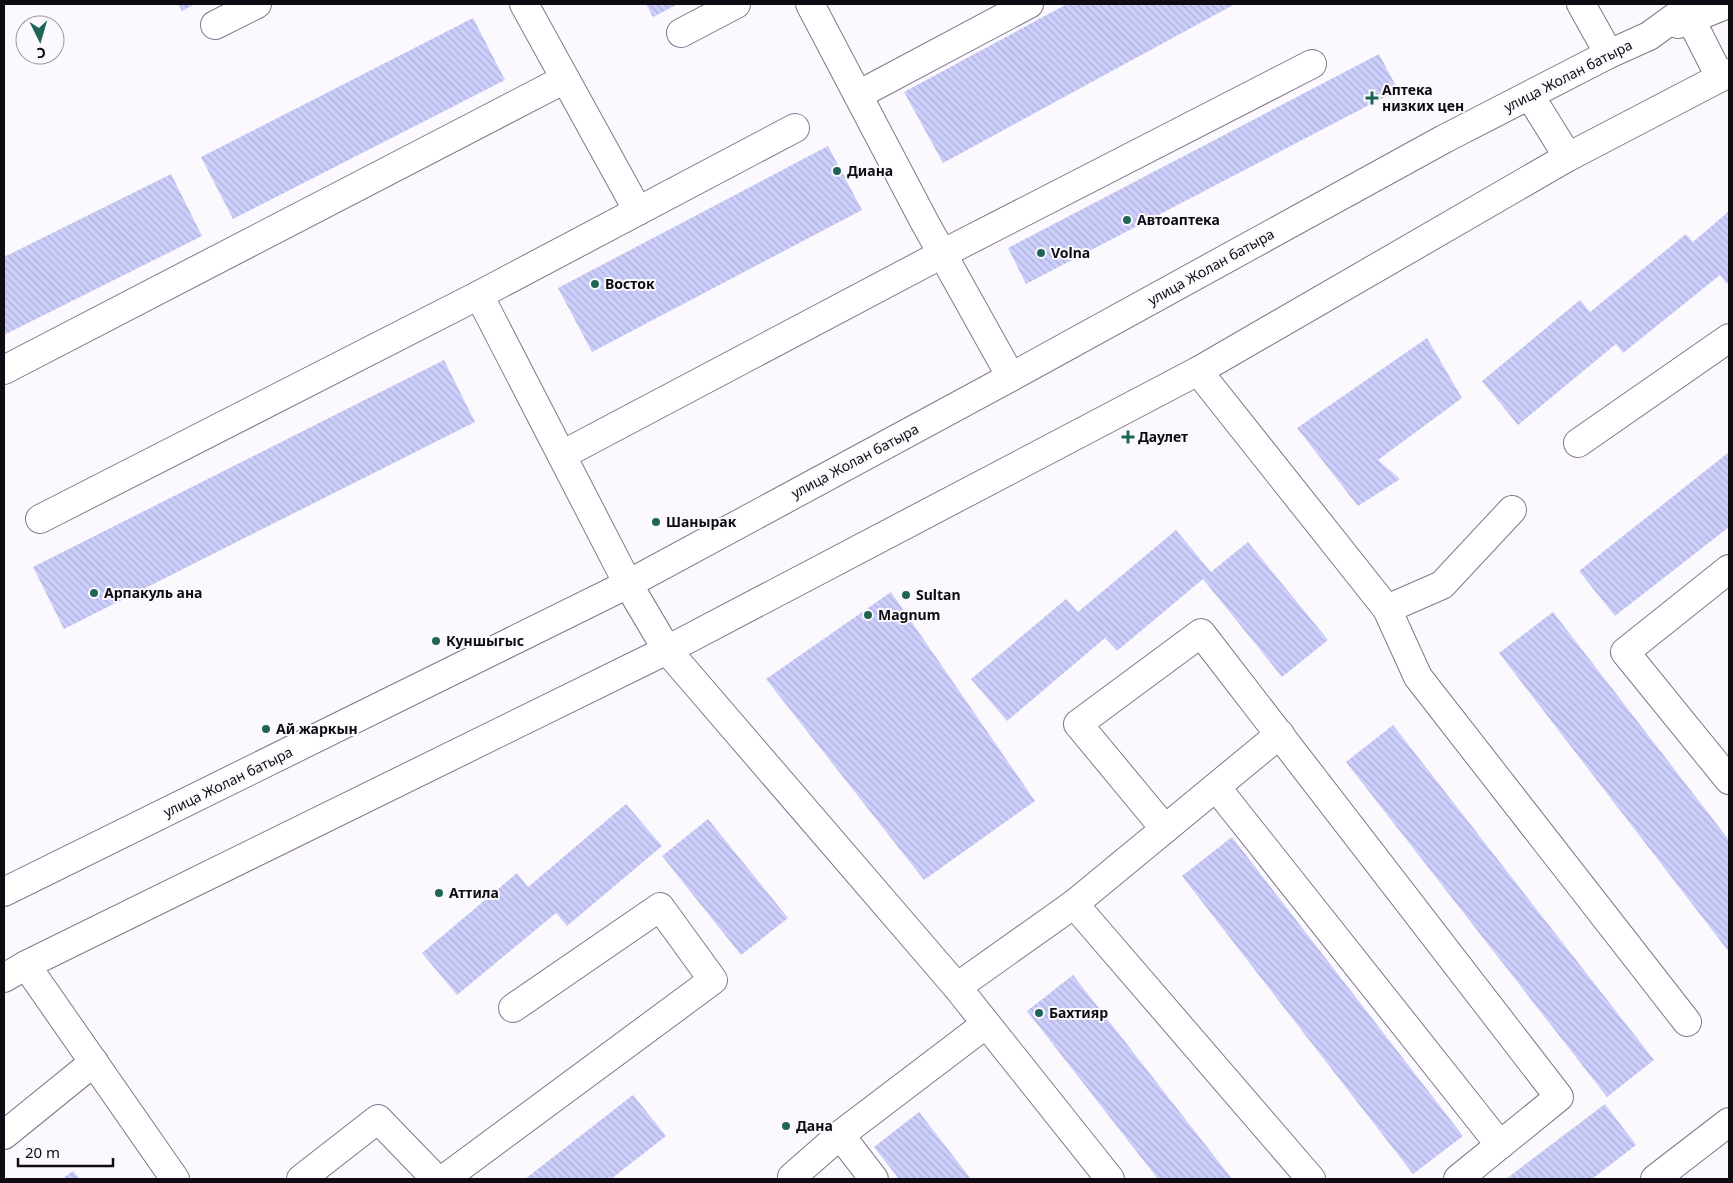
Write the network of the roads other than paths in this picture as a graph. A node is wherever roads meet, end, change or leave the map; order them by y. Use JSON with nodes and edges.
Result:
{"nodes":[{"id":1,"x":257,"y":4,"type":"edge"},
{"id":2,"x":524,"y":4,"type":"edge"},
{"id":3,"x":736,"y":4,"type":"edge"},
{"id":4,"x":810,"y":4,"type":"edge"},
{"id":5,"x":1029,"y":4,"type":"edge"},
{"id":6,"x":1581,"y":4,"type":"edge"},
{"id":7,"x":1668,"y":4,"type":"edge"},
{"id":8,"x":1728,"y":4,"type":"edge"},
{"id":9,"x":1692,"y":11,"type":"edge"},
{"id":10,"x":215,"y":25,"type":"dead end"},
{"id":11,"x":681,"y":33,"type":"dead end"},
{"id":12,"x":1648,"y":36,"type":"junction"},
{"id":13,"x":1610,"y":54,"type":"junction"},
{"id":14,"x":1312,"y":64,"type":"dead end"},
{"id":15,"x":1724,"y":75,"type":"edge"},
{"id":16,"x":565,"y":78,"type":"junction"},
{"id":17,"x":858,"y":95,"type":"junction"},
{"id":18,"x":1530,"y":96,"type":"junction"},
{"id":19,"x":795,"y":128,"type":"dead end"},
{"id":20,"x":1568,"y":156,"type":"junction"},
{"id":21,"x":638,"y":211,"type":"junction"},
{"id":22,"x":942,"y":254,"type":"junction"},
{"id":23,"x":479,"y":295,"type":"junction"},
{"id":24,"x":1729,"y":338,"type":"edge"},
{"id":25,"x":4,"y":370,"type":"edge"},
{"id":26,"x":1198,"y":371,"type":"junction"},
{"id":27,"x":1010,"y":377,"type":"junction"},
{"id":28,"x":1578,"y":443,"type":"dead end"},
{"id":29,"x":562,"y":455,"type":"junction"},
{"id":30,"x":1512,"y":510,"type":"dead end"},
{"id":31,"x":40,"y":519,"type":"dead end"},
{"id":32,"x":1729,"y":569,"type":"edge"},
{"id":33,"x":628,"y":584,"type":"junction"},
{"id":34,"x":1387,"y":609,"type":"junction"},
{"id":35,"x":667,"y":650,"type":"junction"},
{"id":36,"x":1280,"y":734,"type":"junction"},
{"id":37,"x":1729,"y":780,"type":"edge"},
{"id":38,"x":1216,"y":787,"type":"junction"},
{"id":39,"x":1165,"y":829,"type":"junction"},
{"id":40,"x":4,"y":892,"type":"edge"},
{"id":41,"x":1074,"y":904,"type":"junction"},
{"id":42,"x":15,"y":971,"type":"edge"},
{"id":43,"x":958,"y":987,"type":"junction"},
{"id":44,"x":513,"y":1008,"type":"dead end"},
{"id":45,"x":1687,"y":1022,"type":"dead end"},
{"id":46,"x":986,"y":1024,"type":"junction"},
{"id":47,"x":94,"y":1062,"type":"junction"},
{"id":48,"x":1729,"y":1122,"type":"edge"},
{"id":49,"x":4,"y":1135,"type":"edge"},
{"id":50,"x":840,"y":1135,"type":"junction"},
{"id":51,"x":1500,"y":1145,"type":"junction"},
{"id":52,"x":175,"y":1179,"type":"edge"},
{"id":53,"x":301,"y":1179,"type":"edge"},
{"id":54,"x":436,"y":1179,"type":"edge"},
{"id":55,"x":444,"y":1179,"type":"edge"},
{"id":56,"x":792,"y":1179,"type":"edge"},
{"id":57,"x":874,"y":1179,"type":"edge"},
{"id":58,"x":1110,"y":1179,"type":"edge"},
{"id":59,"x":1311,"y":1179,"type":"edge"},
{"id":60,"x":1458,"y":1179,"type":"edge"},
{"id":61,"x":1655,"y":1179,"type":"edge"}],
"edges":[{"from":1,"to":10,"type":"street"},
{"from":2,"to":16,"type":"street"},
{"from":3,"to":11,"type":"street"},
{"from":4,"to":17,"type":"street"},
{"from":5,"to":17,"type":"street"},
{"from":6,"to":13,"type":"street"},
{"from":7,"to":12,"type":"street"},
{"from":8,"to":9,"type":"street","name":"улица Жолан батыра"},
{"from":9,"to":12,"type":"street","name":"улица Жолан батыра"},
{"from":9,"to":15,"type":"street"},
{"from":12,"to":13,"type":"street","name":"улица Жолан батыра"},
{"from":13,"to":18,"type":"street","name":"улица Жолан батыра"},
{"from":14,"to":22,"type":"street"},
{"from":15,"to":20,"type":"street"},
{"from":16,"to":21,"type":"street"},
{"from":16,"to":25,"type":"street"},
{"from":17,"to":22,"type":"street"},
{"from":18,"to":20,"type":"street"},
{"from":18,"to":27,"type":"street","name":"улица Жолан батыра"},
{"from":19,"to":21,"type":"street"},
{"from":20,"to":26,"type":"street"},
{"from":21,"to":23,"type":"street"},
{"from":22,"to":27,"type":"street"},
{"from":22,"to":29,"type":"street"},
{"from":23,"to":29,"type":"street"},
{"from":23,"to":31,"type":"street"},
{"from":24,"to":28,"type":"street"},
{"from":26,"to":34,"type":"street"},
{"from":26,"to":35,"type":"street"},
{"from":27,"to":33,"type":"street","name":"улица Жолан батыра"},
{"from":29,"to":33,"type":"street"},
{"from":30,"to":34,"type":"street"},
{"from":32,"to":37,"type":"street"},
{"from":33,"to":35,"type":"street"},
{"from":33,"to":40,"type":"street","name":"улица Жолан батыра"},
{"from":34,"to":45,"type":"street"},
{"from":35,"to":42,"type":"street"},
{"from":35,"to":43,"type":"street"},
{"from":36,"to":38,"type":"street"},
{"from":36,"to":39,"type":"street"},
{"from":36,"to":51,"type":"street"},
{"from":38,"to":39,"type":"street"},
{"from":38,"to":51,"type":"street"},
{"from":39,"to":41,"type":"street"},
{"from":41,"to":43,"type":"street"},
{"from":41,"to":59,"type":"street"},
{"from":42,"to":47,"type":"street"},
{"from":43,"to":46,"type":"street"},
{"from":44,"to":55,"type":"street"},
{"from":46,"to":50,"type":"street"},
{"from":46,"to":58,"type":"street"},
{"from":47,"to":49,"type":"street"},
{"from":47,"to":52,"type":"street"},
{"from":48,"to":61,"type":"street"},
{"from":50,"to":56,"type":"street"},
{"from":50,"to":57,"type":"street"},
{"from":51,"to":60,"type":"street"},
{"from":53,"to":54,"type":"street"}]}
